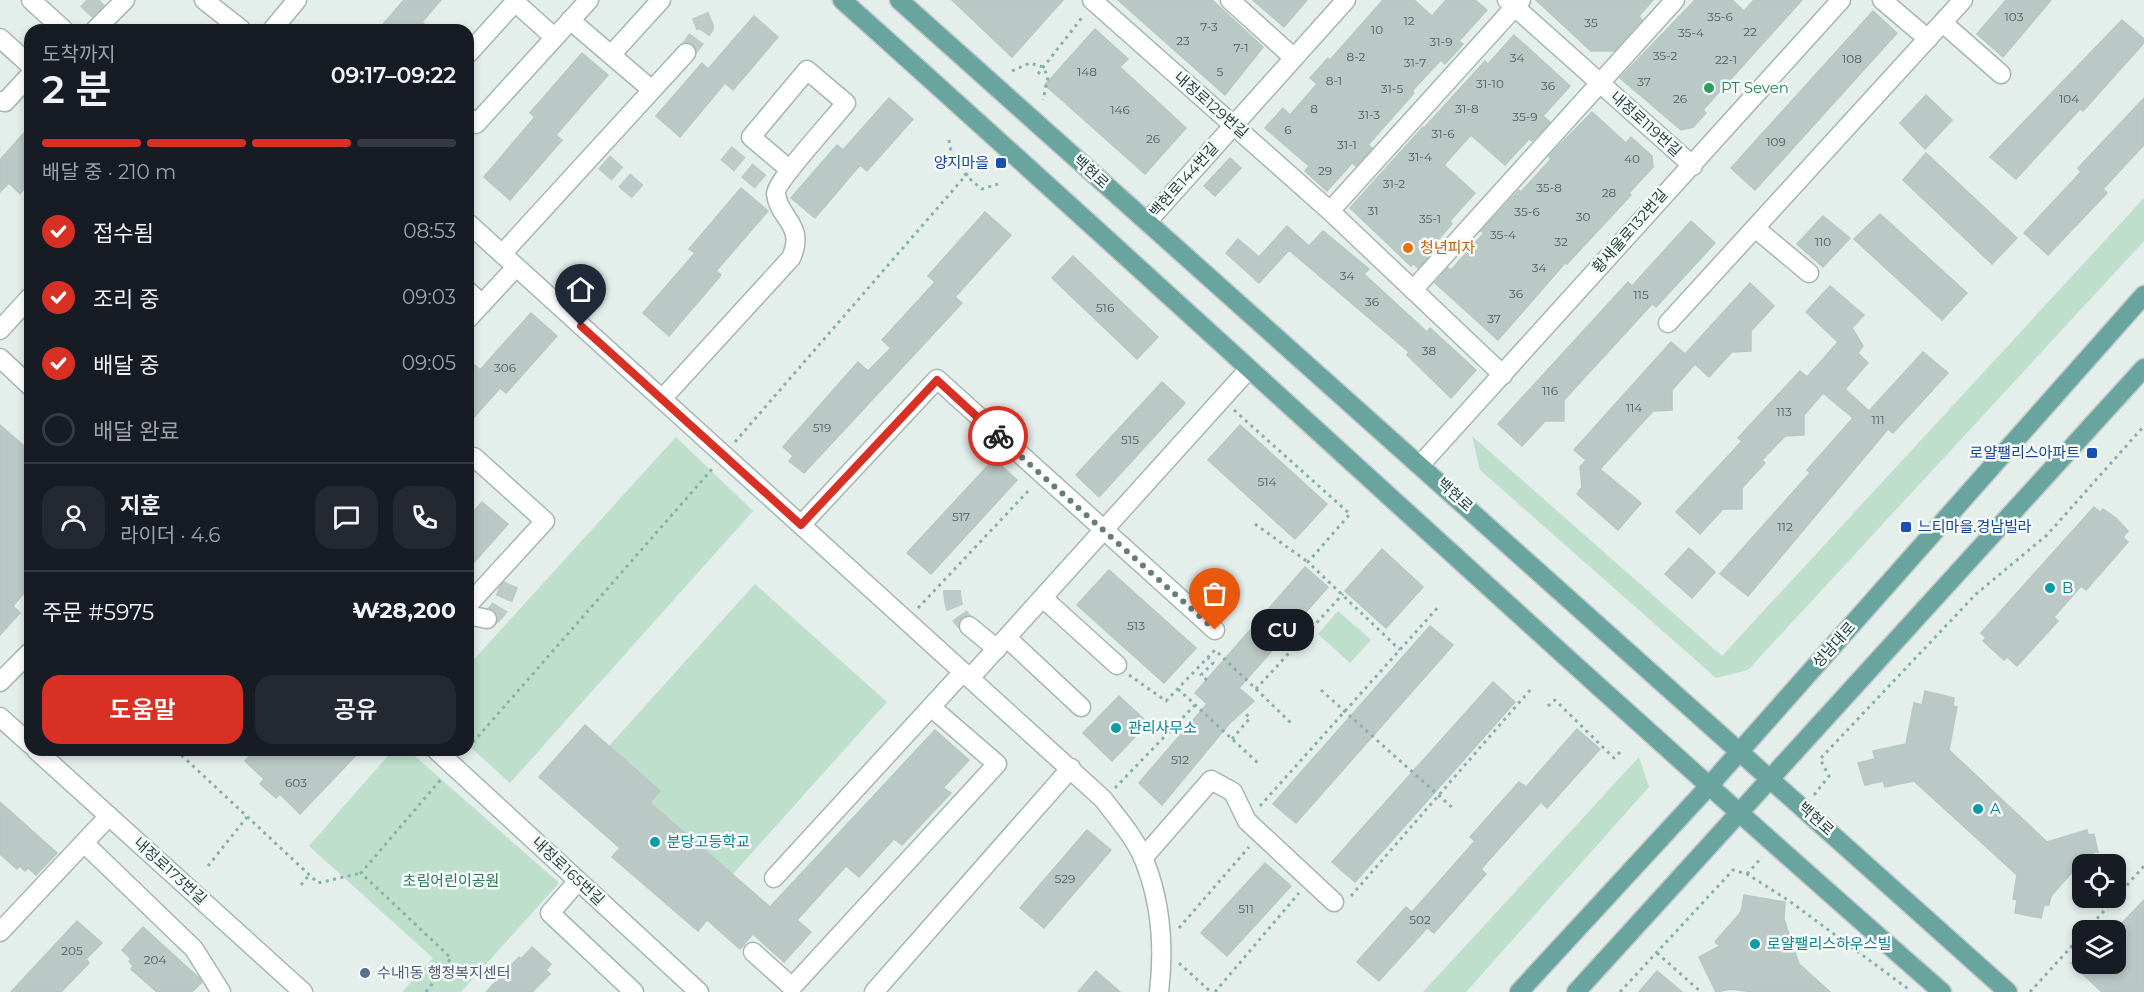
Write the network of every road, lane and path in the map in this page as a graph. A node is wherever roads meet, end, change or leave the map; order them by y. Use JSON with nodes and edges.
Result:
{"nodes":[{"id":1,"x":31,"y":0,"type":"edge"},
{"id":2,"x":125,"y":0,"type":"edge"},
{"id":3,"x":204,"y":0,"type":"edge"},
{"id":4,"x":297,"y":0,"type":"edge"},
{"id":5,"x":589,"y":0,"type":"edge"},
{"id":6,"x":661,"y":0,"type":"edge"},
{"id":7,"x":842,"y":0,"type":"edge"},
{"id":8,"x":899,"y":0,"type":"edge"},
{"id":9,"x":1230,"y":0,"type":"edge"},
{"id":10,"x":1346,"y":0,"type":"edge"},
{"id":11,"x":1675,"y":0,"type":"edge"},
{"id":12,"x":1840,"y":0,"type":"edge"},
{"id":13,"x":1882,"y":0,"type":"edge"},
{"id":14,"x":1964,"y":0,"type":"edge"},
{"id":15,"x":1093,"y":1,"type":"edge"},
{"id":16,"x":1515,"y":2,"type":"edge"},
{"id":17,"x":100,"y":20,"type":"edge"},
{"id":18,"x":570,"y":20,"type":"junction"},
{"id":19,"x":1943,"y":23,"type":"junction"},
{"id":20,"x":57,"y":24,"type":"edge"},
{"id":21,"x":234,"y":24,"type":"edge"},
{"id":22,"x":277,"y":24,"type":"edge"},
{"id":23,"x":554,"y":37,"type":"junction"},
{"id":24,"x":0,"y":39,"type":"edge"},
{"id":25,"x":1928,"y":39,"type":"junction"},
{"id":26,"x":474,"y":47,"type":"edge"},
{"id":27,"x":686,"y":53,"type":"tunnel mouth"},
{"id":28,"x":611,"y":55,"type":"junction"},
{"id":29,"x":1294,"y":58,"type":"junction"},
{"id":30,"x":24,"y":60,"type":"edge"},
{"id":31,"x":1043,"y":67,"type":"junction"},
{"id":32,"x":1012,"y":71,"type":"dead end"},
{"id":33,"x":1038,"y":74,"type":"dead end"},
{"id":34,"x":2001,"y":74,"type":"dead end"},
{"id":35,"x":24,"y":81,"type":"edge"},
{"id":36,"x":1600,"y":83,"type":"junction"},
{"id":37,"x":652,"y":90,"type":"junction"},
{"id":38,"x":1043,"y":100,"type":"dead end"},
{"id":39,"x":0,"y":101,"type":"edge"},
{"id":40,"x":474,"y":122,"type":"edge"},
{"id":41,"x":1233,"y":124,"type":"junction"},
{"id":42,"x":949,"y":140,"type":"dead end"},
{"id":43,"x":1693,"y":166,"type":"junction"},
{"id":44,"x":973,"y":167,"type":"dead end"},
{"id":45,"x":790,"y":170,"type":"junction"},
{"id":46,"x":965,"y":176,"type":"junction"},
{"id":47,"x":998,"y":184,"type":"dead end"},
{"id":48,"x":1330,"y":211,"type":"junction"},
{"id":49,"x":1147,"y":222,"type":"junction"},
{"id":50,"x":474,"y":228,"type":"edge"},
{"id":51,"x":1755,"y":228,"type":"junction"},
{"id":52,"x":502,"y":254,"type":"junction"},
{"id":53,"x":516,"y":267,"type":"junction"},
{"id":54,"x":1809,"y":273,"type":"dead end"},
{"id":55,"x":1413,"y":290,"type":"junction"},
{"id":56,"x":2144,"y":295,"type":"edge"},
{"id":57,"x":474,"y":297,"type":"edge"},
{"id":58,"x":24,"y":304,"type":"edge"},
{"id":59,"x":482,"y":304,"type":"junction"},
{"id":60,"x":474,"y":313,"type":"edge"},
{"id":61,"x":1668,"y":323,"type":"dead end"},
{"id":62,"x":0,"y":330,"type":"edge"},
{"id":63,"x":0,"y":358,"type":"edge"},
{"id":64,"x":2144,"y":368,"type":"edge"},
{"id":65,"x":1248,"y":370,"type":"junction"},
{"id":66,"x":1503,"y":375,"type":"junction"},
{"id":67,"x":24,"y":380,"type":"edge"},
{"id":68,"x":662,"y":399,"type":"junction"},
{"id":69,"x":1223,"y":400,"type":"junction"},
{"id":70,"x":2144,"y":426,"type":"edge"},
{"id":71,"x":723,"y":455,"type":"junction"},
{"id":72,"x":474,"y":457,"type":"edge"},
{"id":73,"x":1421,"y":464,"type":"junction"},
{"id":74,"x":1043,"y":476,"type":"junction"},
{"id":75,"x":1255,"y":524,"type":"dead end"},
{"id":76,"x":801,"y":525,"type":"junction"},
{"id":77,"x":1103,"y":531,"type":"junction"},
{"id":78,"x":1308,"y":562,"type":"junction"},
{"id":79,"x":1343,"y":594,"type":"junction"},
{"id":80,"x":474,"y":598,"type":"edge"},
{"id":81,"x":1042,"y":598,"type":"junction"},
{"id":82,"x":1440,"y":606,"type":"dead end"},
{"id":83,"x":474,"y":616,"type":"edge"},
{"id":84,"x":487,"y":619,"type":"dead end"},
{"id":85,"x":906,"y":621,"type":"junction"},
{"id":86,"x":969,"y":626,"type":"tunnel mouth"},
{"id":87,"x":1215,"y":630,"type":"dead end"},
{"id":88,"x":1002,"y":643,"type":"junction"},
{"id":89,"x":1400,"y":651,"type":"junction"},
{"id":90,"x":24,"y":658,"type":"edge"},
{"id":91,"x":1208,"y":658,"type":"junction"},
{"id":92,"x":1117,"y":665,"type":"joint"},
{"id":93,"x":967,"y":675,"type":"junction"},
{"id":94,"x":1207,"y":680,"type":"dead end"},
{"id":95,"x":0,"y":682,"type":"edge"},
{"id":96,"x":1178,"y":689,"type":"junction"},
{"id":97,"x":1257,"y":689,"type":"junction"},
{"id":98,"x":1531,"y":689,"type":"dead end"},
{"id":99,"x":1321,"y":690,"type":"dead end"},
{"id":100,"x":1195,"y":705,"type":"junction"},
{"id":101,"x":1548,"y":706,"type":"dead end"},
{"id":102,"x":931,"y":707,"type":"junction"},
{"id":103,"x":1081,"y":707,"type":"dead end"},
{"id":104,"x":1244,"y":712,"type":"dead end"},
{"id":105,"x":1345,"y":712,"type":"junction"},
{"id":106,"x":0,"y":717,"type":"edge"},
{"id":107,"x":1292,"y":724,"type":"dead end"},
{"id":108,"x":24,"y":739,"type":"edge"},
{"id":109,"x":1232,"y":739,"type":"junction"},
{"id":110,"x":474,"y":741,"type":"edge"},
{"id":111,"x":1740,"y":749,"type":"junction"},
{"id":112,"x":1621,"y":751,"type":"dead end"},
{"id":113,"x":43,"y":756,"type":"edge"},
{"id":114,"x":182,"y":756,"type":"edge"},
{"id":115,"x":442,"y":756,"type":"edge"},
{"id":116,"x":1258,"y":763,"type":"dead end"},
{"id":117,"x":453,"y":766,"type":"junction"},
{"id":118,"x":1071,"y":768,"type":"junction"},
{"id":119,"x":1771,"y":778,"type":"junction"},
{"id":120,"x":1709,"y":786,"type":"junction"},
{"id":121,"x":1439,"y":795,"type":"junction"},
{"id":122,"x":1103,"y":799,"type":"junction"},
{"id":123,"x":1803,"y":808,"type":"junction"},
{"id":124,"x":1455,"y":810,"type":"dead end"},
{"id":125,"x":1738,"y":814,"type":"junction"},
{"id":126,"x":109,"y":816,"type":"junction"},
{"id":127,"x":247,"y":817,"type":"junction"},
{"id":128,"x":1253,"y":827,"type":"junction"},
{"id":129,"x":84,"y":843,"type":"junction"},
{"id":130,"x":1773,"y":845,"type":"junction"},
{"id":131,"x":1143,"y":858,"type":"junction"},
{"id":132,"x":208,"y":866,"type":"dead end"},
{"id":133,"x":2144,"y":866,"type":"edge"},
{"id":134,"x":361,"y":873,"type":"junction"},
{"id":135,"x":1747,"y":874,"type":"junction"},
{"id":136,"x":309,"y":875,"type":"junction"},
{"id":137,"x":774,"y":878,"type":"dead end"},
{"id":138,"x":1311,"y":880,"type":"junction"},
{"id":139,"x":578,"y":881,"type":"junction"},
{"id":140,"x":301,"y":885,"type":"dead end"},
{"id":141,"x":1341,"y":900,"type":"joint"},
{"id":142,"x":2096,"y":920,"type":"edge"},
{"id":143,"x":0,"y":932,"type":"edge"},
{"id":144,"x":2072,"y":946,"type":"edge"},
{"id":145,"x":1162,"y":947,"type":"junction"},
{"id":146,"x":753,"y":952,"type":"dead end"},
{"id":147,"x":1657,"y":953,"type":"junction"},
{"id":148,"x":221,"y":992,"type":"edge"},
{"id":149,"x":303,"y":992,"type":"edge"},
{"id":150,"x":426,"y":992,"type":"edge"},
{"id":151,"x":634,"y":992,"type":"edge"},
{"id":152,"x":699,"y":992,"type":"edge"},
{"id":153,"x":874,"y":992,"type":"edge"},
{"id":154,"x":1159,"y":992,"type":"edge"},
{"id":155,"x":1213,"y":992,"type":"edge"},
{"id":156,"x":1520,"y":992,"type":"edge"},
{"id":157,"x":1576,"y":992,"type":"edge"},
{"id":158,"x":1620,"y":992,"type":"edge"},
{"id":159,"x":1701,"y":992,"type":"edge"},
{"id":160,"x":1912,"y":992,"type":"edge"},
{"id":161,"x":1942,"y":992,"type":"edge"},
{"id":162,"x":2008,"y":992,"type":"edge"},
{"id":163,"x":2030,"y":992,"type":"edge"}],
"edges":[{"from":1,"to":20,"type":"street"},
{"from":2,"to":17,"type":"street"},
{"from":3,"to":21,"type":"street"},
{"from":4,"to":22,"type":"street"},
{"from":5,"to":18,"type":"street"},
{"from":6,"to":28,"type":"street"},
{"from":7,"to":65,"type":"main road"},
{"from":8,"to":49,"type":"main road","name":"백현로"},
{"from":9,"to":29,"type":"street"},
{"from":10,"to":29,"type":"street","name":"백현로144번길"},
{"from":11,"to":36,"type":"street","name":"내정로119번길"},
{"from":12,"to":43,"type":"street","name":"황새울로132번길"},
{"from":13,"to":25,"type":"street"},
{"from":14,"to":19,"type":"street"},
{"from":15,"to":31,"type":"path"},
{"from":15,"to":41,"type":"street","name":"내정로129번길"},
{"from":16,"to":36,"type":"street","name":"내정로119번길"},
{"from":16,"to":48,"type":"street"},
{"from":18,"to":23,"type":"street"},
{"from":18,"to":28,"type":"street"},
{"from":19,"to":25,"type":"street"},
{"from":19,"to":34,"type":"street"},
{"from":23,"to":26,"type":"street"},
{"from":23,"to":40,"type":"street"},
{"from":24,"to":30,"type":"street"},
{"from":25,"to":51,"type":"street"},
{"from":27,"to":37,"type":"street"},
{"from":28,"to":37,"type":"street"},
{"from":29,"to":41,"type":"street","name":"백현로144번길"},
{"from":31,"to":32,"type":"path"},
{"from":31,"to":33,"type":"path"},
{"from":31,"to":38,"type":"path"},
{"from":35,"to":39,"type":"street"},
{"from":36,"to":43,"type":"street","name":"내정로119번길"},
{"from":36,"to":55,"type":"street"},
{"from":37,"to":52,"type":"street"},
{"from":41,"to":48,"type":"street","name":"내정로129번길"},
{"from":41,"to":49,"type":"street","name":"백현로144번길"},
{"from":42,"to":46,"type":"path"},
{"from":43,"to":66,"type":"street","name":"황새울로132번길"},
{"from":44,"to":46,"type":"path"},
{"from":45,"to":45,"type":"street"},
{"from":45,"to":68,"type":"street"},
{"from":46,"to":47,"type":"path"},
{"from":46,"to":71,"type":"path"},
{"from":48,"to":55,"type":"street","name":"내정로129번길"},
{"from":49,"to":73,"type":"main road","name":"백현로"},
{"from":50,"to":52,"type":"street"},
{"from":51,"to":54,"type":"street"},
{"from":51,"to":61,"type":"street"},
{"from":52,"to":53,"type":"street"},
{"from":53,"to":59,"type":"street"},
{"from":53,"to":68,"type":"street"},
{"from":55,"to":66,"type":"street","name":"내정로129번길"},
{"from":56,"to":111,"type":"main road","name":"성남대로"},
{"from":57,"to":59,"type":"street"},
{"from":58,"to":62,"type":"street"},
{"from":59,"to":60,"type":"street"},
{"from":63,"to":67,"type":"street"},
{"from":64,"to":119,"type":"main road"},
{"from":65,"to":69,"type":"street"},
{"from":65,"to":120,"type":"main road"},
{"from":66,"to":73,"type":"street","name":"황새울로132번길"},
{"from":68,"to":71,"type":"street"},
{"from":69,"to":77,"type":"street"},
{"from":69,"to":78,"type":"path"},
{"from":70,"to":123,"type":"path"},
{"from":71,"to":76,"type":"street"},
{"from":71,"to":110,"type":"path"},
{"from":72,"to":80,"type":"street"},
{"from":73,"to":111,"type":"main road","name":"백현로"},
{"from":74,"to":76,"type":"street"},
{"from":74,"to":77,"type":"street"},
{"from":74,"to":85,"type":"path"},
{"from":75,"to":78,"type":"path"},
{"from":76,"to":85,"type":"street"},
{"from":77,"to":81,"type":"street"},
{"from":77,"to":87,"type":"street"},
{"from":78,"to":79,"type":"path"},
{"from":79,"to":89,"type":"path"},
{"from":79,"to":97,"type":"path"},
{"from":81,"to":88,"type":"street"},
{"from":81,"to":92,"type":"street"},
{"from":82,"to":89,"type":"path"},
{"from":83,"to":84,"type":"street"},
{"from":85,"to":93,"type":"street"},
{"from":86,"to":88,"type":"street"},
{"from":88,"to":93,"type":"street"},
{"from":88,"to":103,"type":"street"},
{"from":89,"to":105,"type":"path"},
{"from":90,"to":95,"type":"street"},
{"from":91,"to":94,"type":"path"},
{"from":91,"to":96,"type":"path"},
{"from":91,"to":97,"type":"path"},
{"from":92,"to":96,"type":"path"},
{"from":93,"to":102,"type":"street"},
{"from":93,"to":118,"type":"street"},
{"from":96,"to":100,"type":"path"},
{"from":97,"to":107,"type":"path"},
{"from":98,"to":121,"type":"path"},
{"from":99,"to":105,"type":"path"},
{"from":100,"to":109,"type":"path"},
{"from":100,"to":122,"type":"path"},
{"from":101,"to":112,"type":"path"},
{"from":102,"to":137,"type":"street"},
{"from":102,"to":146,"type":"street"},
{"from":104,"to":109,"type":"path"},
{"from":105,"to":121,"type":"path"},
{"from":105,"to":128,"type":"path"},
{"from":106,"to":108,"type":"street"},
{"from":109,"to":116,"type":"path"},
{"from":111,"to":119,"type":"main road","name":"백현로"},
{"from":111,"to":120,"type":"main road","name":"성남대로"},
{"from":113,"to":126,"type":"street","name":"내정로173번길"},
{"from":114,"to":127,"type":"path"},
{"from":115,"to":117,"type":"street","name":"내정로165번길"},
{"from":117,"to":134,"type":"path"},
{"from":117,"to":139,"type":"street","name":"내정로165번길"},
{"from":118,"to":122,"type":"street"},
{"from":118,"to":153,"type":"street"},
{"from":119,"to":123,"type":"main road","name":"백현로"},
{"from":119,"to":125,"type":"main road"},
{"from":120,"to":125,"type":"main road"},
{"from":120,"to":156,"type":"main road","name":"성남대로"},
{"from":121,"to":124,"type":"path"},
{"from":121,"to":141,"type":"path"},
{"from":122,"to":131,"type":"street"},
{"from":123,"to":162,"type":"main road","name":"백현로"},
{"from":125,"to":130,"type":"main road"},
{"from":125,"to":157,"type":"main road"},
{"from":126,"to":129,"type":"street"},
{"from":126,"to":149,"type":"street","name":"내정로173번길"},
{"from":127,"to":132,"type":"path"},
{"from":127,"to":136,"type":"path"},
{"from":128,"to":131,"type":"street"},
{"from":128,"to":138,"type":"street"},
{"from":128,"to":145,"type":"path"},
{"from":129,"to":143,"type":"street"},
{"from":129,"to":148,"type":"street"},
{"from":130,"to":135,"type":"path"},
{"from":130,"to":161,"type":"main road"},
{"from":131,"to":145,"type":"street"},
{"from":133,"to":142,"type":"path"},
{"from":134,"to":136,"type":"path"},
{"from":134,"to":150,"type":"path"},
{"from":135,"to":147,"type":"path"},
{"from":135,"to":160,"type":"path"},
{"from":136,"to":140,"type":"path"},
{"from":138,"to":141,"type":"street"},
{"from":138,"to":155,"type":"path"},
{"from":139,"to":151,"type":"street"},
{"from":139,"to":152,"type":"street","name":"내정로165번길"},
{"from":144,"to":163,"type":"path"},
{"from":145,"to":154,"type":"street"},
{"from":145,"to":155,"type":"path"},
{"from":147,"to":158,"type":"path"},
{"from":147,"to":159,"type":"path"}]}
